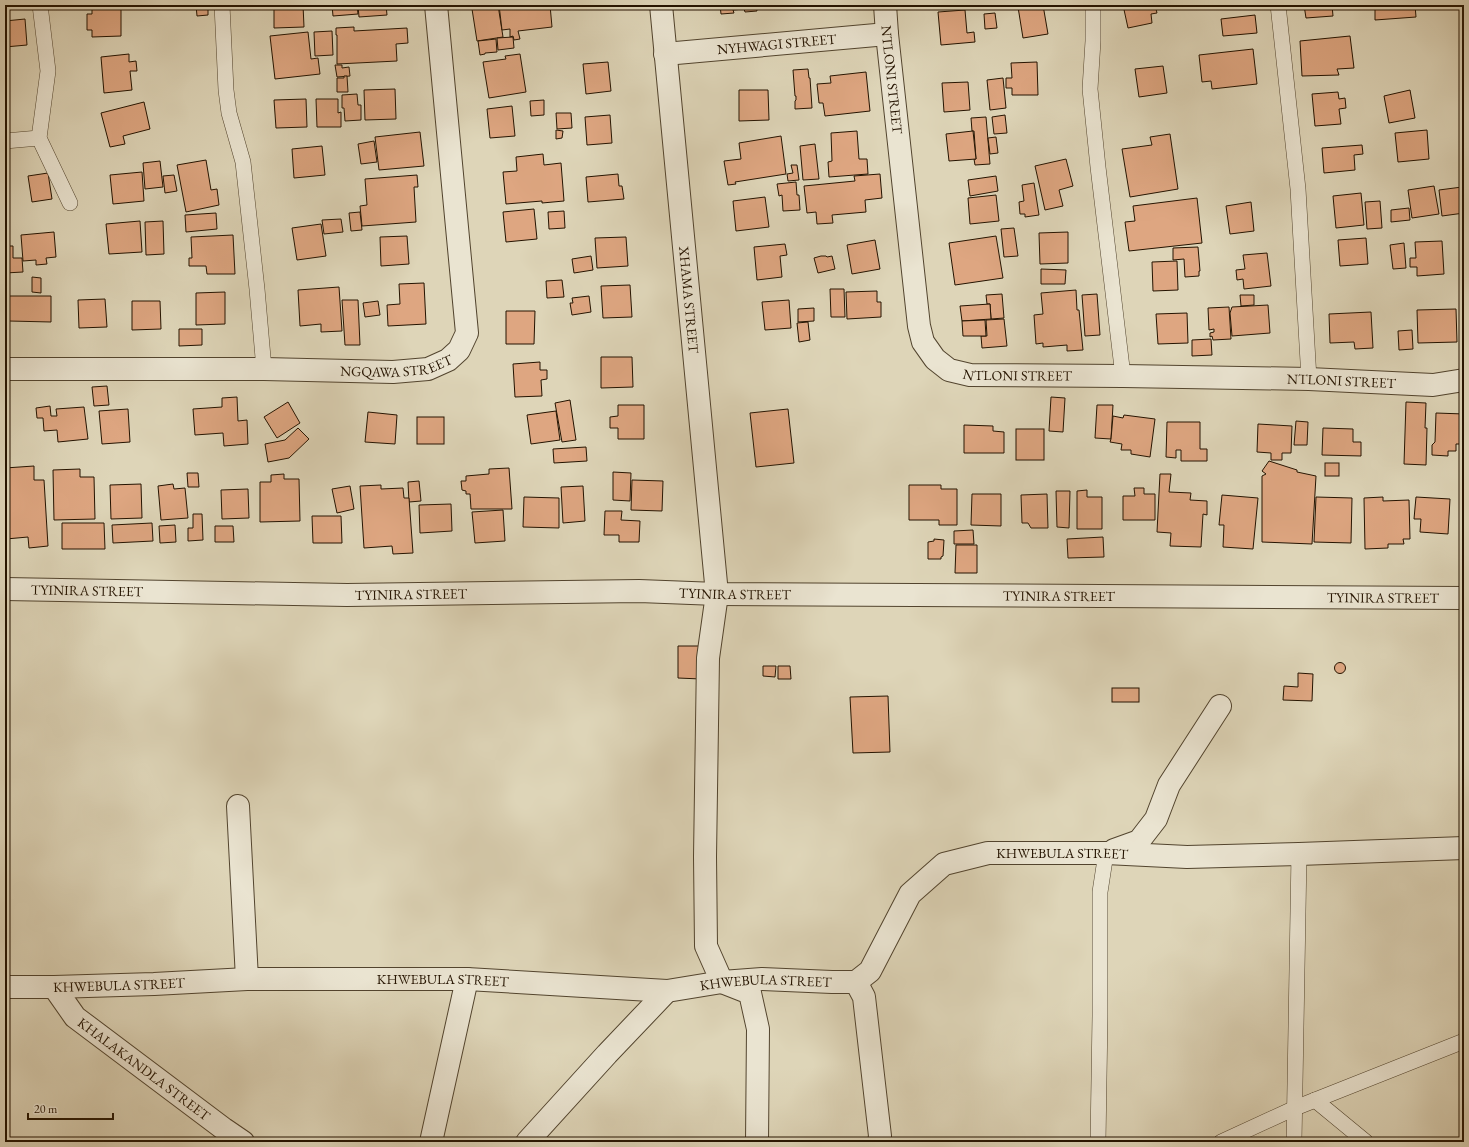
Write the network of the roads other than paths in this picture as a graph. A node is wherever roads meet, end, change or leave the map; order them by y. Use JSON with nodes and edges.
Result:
{"nodes":[{"id":1,"x":40,"y":5,"type":"edge"},
{"id":2,"x":222,"y":5,"type":"edge"},
{"id":3,"x":436,"y":5,"type":"edge"},
{"id":4,"x":661,"y":5,"type":"edge"},
{"id":5,"x":885,"y":5,"type":"edge"},
{"id":6,"x":1093,"y":5,"type":"edge"},
{"id":7,"x":1278,"y":5,"type":"edge"},
{"id":8,"x":887,"y":34,"type":"junction"},
{"id":9,"x":665,"y":54,"type":"junction"},
{"id":10,"x":39,"y":138,"type":"junction"},
{"id":11,"x":5,"y":141,"type":"edge"},
{"id":12,"x":70,"y":203,"type":"dead end"},
{"id":13,"x":5,"y":369,"type":"edge"},
{"id":14,"x":264,"y":369,"type":"junction"},
{"id":15,"x":1123,"y":376,"type":"junction"},
{"id":16,"x":1309,"y":379,"type":"junction"},
{"id":17,"x":1464,"y":380,"type":"edge"},
{"id":18,"x":5,"y":589,"type":"edge"},
{"id":19,"x":717,"y":594,"type":"junction"},
{"id":20,"x":1464,"y":598,"type":"edge"},
{"id":21,"x":1220,"y":706,"type":"dead end"},
{"id":22,"x":238,"y":806,"type":"dead end"},
{"id":23,"x":1464,"y":848,"type":"edge"},
{"id":24,"x":1106,"y":853,"type":"junction"},
{"id":25,"x":1299,"y":854,"type":"junction"},
{"id":26,"x":247,"y":979,"type":"junction"},
{"id":27,"x":467,"y":979,"type":"junction"},
{"id":28,"x":722,"y":982,"type":"junction"},
{"id":29,"x":856,"y":982,"type":"junction"},
{"id":30,"x":5,"y":987,"type":"edge"},
{"id":31,"x":54,"y":988,"type":"junction"},
{"id":32,"x":667,"y":991,"type":"junction"},
{"id":33,"x":1464,"y":1041,"type":"edge"},
{"id":34,"x":1315,"y":1100,"type":"junction"},
{"id":35,"x":1295,"y":1108,"type":"junction"},
{"id":36,"x":243,"y":1142,"type":"edge"},
{"id":37,"x":431,"y":1142,"type":"edge"},
{"id":38,"x":526,"y":1142,"type":"edge"},
{"id":39,"x":757,"y":1142,"type":"edge"},
{"id":40,"x":879,"y":1142,"type":"edge"},
{"id":41,"x":1098,"y":1142,"type":"edge"},
{"id":42,"x":1221,"y":1142,"type":"edge"},
{"id":43,"x":1294,"y":1142,"type":"edge"},
{"id":44,"x":1366,"y":1142,"type":"edge"}],
"edges":[{"from":1,"to":10,"type":"lane"},
{"from":2,"to":14,"type":"lane"},
{"from":3,"to":14,"type":"street","name":"NGQAWA STREET"},
{"from":4,"to":9,"type":"street","name":"XHAMA STREET"},
{"from":5,"to":8,"type":"street","name":"NTLONI STREET"},
{"from":6,"to":15,"type":"lane"},
{"from":7,"to":16,"type":"lane"},
{"from":8,"to":9,"type":"street","name":"NYHWAGI STREET"},
{"from":8,"to":15,"type":"street","name":"NTLONI STREET"},
{"from":9,"to":19,"type":"street","name":"XHAMA STREET"},
{"from":10,"to":11,"type":"lane"},
{"from":10,"to":12,"type":"lane"},
{"from":13,"to":14,"type":"street","name":"NGQAWA STREET"},
{"from":15,"to":16,"type":"street","name":"NTLONI STREET"},
{"from":16,"to":17,"type":"street","name":"NTLONI STREET"},
{"from":18,"to":19,"type":"street","name":"TYINIRA STREET"},
{"from":19,"to":20,"type":"street","name":"TYINIRA STREET"},
{"from":19,"to":28,"type":"street","name":"XHAMA STREET"},
{"from":21,"to":24,"type":"street"},
{"from":22,"to":26,"type":"street"},
{"from":23,"to":25,"type":"street","name":"KHWEBULA STREET"},
{"from":24,"to":25,"type":"street","name":"KHWEBULA STREET"},
{"from":24,"to":29,"type":"street","name":"KHWEBULA STREET"},
{"from":24,"to":41,"type":"lane"},
{"from":25,"to":35,"type":"lane"},
{"from":26,"to":27,"type":"street","name":"KHWEBULA STREET"},
{"from":26,"to":31,"type":"street","name":"KHWEBULA STREET"},
{"from":27,"to":32,"type":"street","name":"KHWEBULA STREET"},
{"from":27,"to":37,"type":"street"},
{"from":28,"to":29,"type":"street","name":"KHWEBULA STREET"},
{"from":28,"to":32,"type":"street","name":"KHWEBULA STREET"},
{"from":28,"to":39,"type":"street"},
{"from":29,"to":40,"type":"street"},
{"from":30,"to":31,"type":"street","name":"KHWEBULA STREET"},
{"from":31,"to":36,"type":"street","name":"KHALAKANDLA STREET"},
{"from":32,"to":38,"type":"street"},
{"from":33,"to":34,"type":"lane"},
{"from":34,"to":35,"type":"lane"},
{"from":34,"to":44,"type":"lane"},
{"from":35,"to":42,"type":"lane"},
{"from":35,"to":43,"type":"lane"}]}
